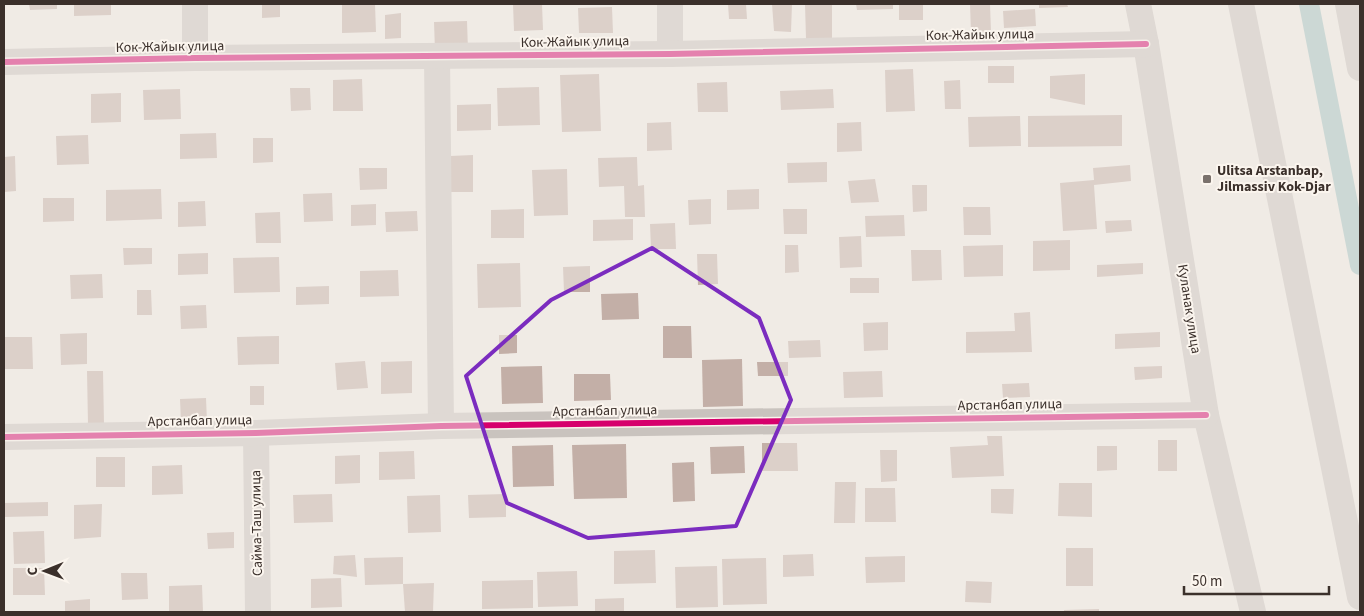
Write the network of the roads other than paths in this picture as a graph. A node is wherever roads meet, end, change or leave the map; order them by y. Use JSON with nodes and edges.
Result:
{"nodes":[{"id":1,"x":195,"y":4,"type":"edge"},
{"id":2,"x":670,"y":4,"type":"edge"},
{"id":3,"x":1138,"y":4,"type":"edge"},
{"id":4,"x":1241,"y":4,"type":"edge"},
{"id":5,"x":1348,"y":4,"type":"edge"},
{"id":6,"x":1146,"y":44,"type":"junction"},
{"id":7,"x":670,"y":54,"type":"junction"},
{"id":8,"x":437,"y":56,"type":"junction"},
{"id":9,"x":195,"y":58,"type":"junction"},
{"id":10,"x":4,"y":62,"type":"edge"},
{"id":11,"x":1360,"y":68,"type":"edge"},
{"id":12,"x":1206,"y":415,"type":"junction"},
{"id":13,"x":441,"y":426,"type":"junction"},
{"id":14,"x":256,"y":433,"type":"junction"},
{"id":15,"x":4,"y":437,"type":"edge"},
{"id":16,"x":1360,"y":597,"type":"edge"},
{"id":17,"x":258,"y":612,"type":"edge"},
{"id":18,"x":1253,"y":612,"type":"edge"}],
"edges":[{"from":1,"to":9,"type":"street"},
{"from":2,"to":7,"type":"street"},
{"from":3,"to":6,"type":"street","name":"Куланак улица"},
{"from":4,"to":16,"type":"street"},
{"from":5,"to":11,"type":"street"},
{"from":6,"to":7,"type":"street","name":"Кок-Жайык улица"},
{"from":6,"to":12,"type":"street","name":"Куланак улица"},
{"from":7,"to":8,"type":"street","name":"Кок-Жайык улица"},
{"from":8,"to":9,"type":"street","name":"Кок-Жайык улица"},
{"from":8,"to":13,"type":"street"},
{"from":9,"to":10,"type":"street","name":"Кок-Жайык улица"},
{"from":12,"to":13,"type":"street","name":"Арстанбап улица"},
{"from":12,"to":18,"type":"street","name":"Куланак улица"},
{"from":13,"to":14,"type":"street","name":"Арстанбап улица"},
{"from":14,"to":15,"type":"street","name":"Арстанбап улица"},
{"from":14,"to":17,"type":"street","name":"Сайма-Таш улица"}]}
